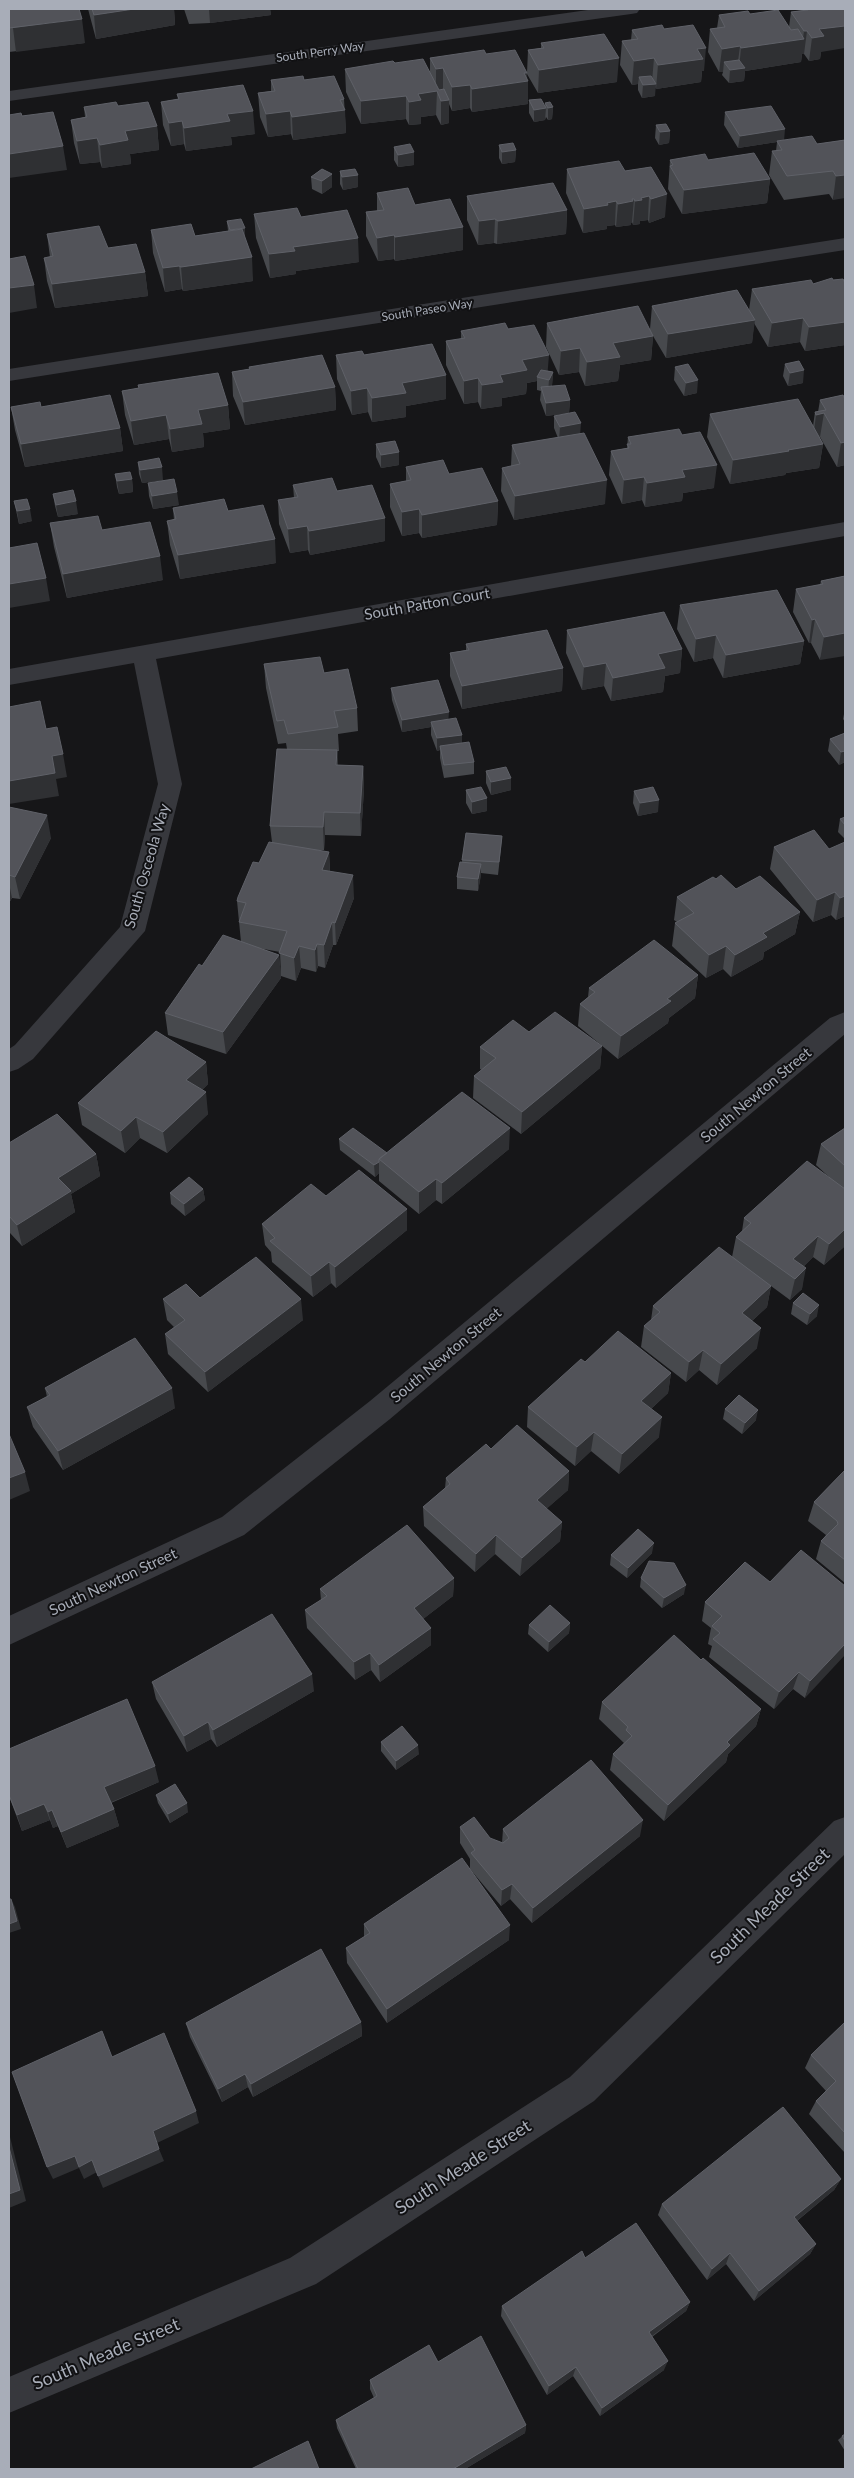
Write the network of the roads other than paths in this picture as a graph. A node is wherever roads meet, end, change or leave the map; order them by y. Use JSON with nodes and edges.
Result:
{"nodes":[{"id":1,"x":631,"y":9,"type":"edge"},
{"id":2,"x":9,"y":96,"type":"edge"},
{"id":3,"x":845,"y":244,"type":"edge"},
{"id":4,"x":9,"y":375,"type":"edge"},
{"id":5,"x":845,"y":529,"type":"edge"},
{"id":6,"x":144,"y":655,"type":"junction"},
{"id":7,"x":9,"y":677,"type":"edge"},
{"id":8,"x":845,"y":1022,"type":"edge"},
{"id":9,"x":9,"y":1062,"type":"edge"},
{"id":10,"x":9,"y":1631,"type":"edge"},
{"id":11,"x":845,"y":1832,"type":"edge"},
{"id":12,"x":9,"y":2395,"type":"edge"}],
"edges":[{"from":1,"to":2,"type":"street","name":"South Perry Way"},
{"from":3,"to":4,"type":"street","name":"South Paseo Way"},
{"from":5,"to":6,"type":"street","name":"South Patton Court"},
{"from":6,"to":7,"type":"street","name":"South Patton Court"},
{"from":6,"to":9,"type":"street","name":"South Osceola Way"},
{"from":8,"to":10,"type":"street","name":"South Newton Street"},
{"from":11,"to":12,"type":"street","name":"South Meade Street"}]}
